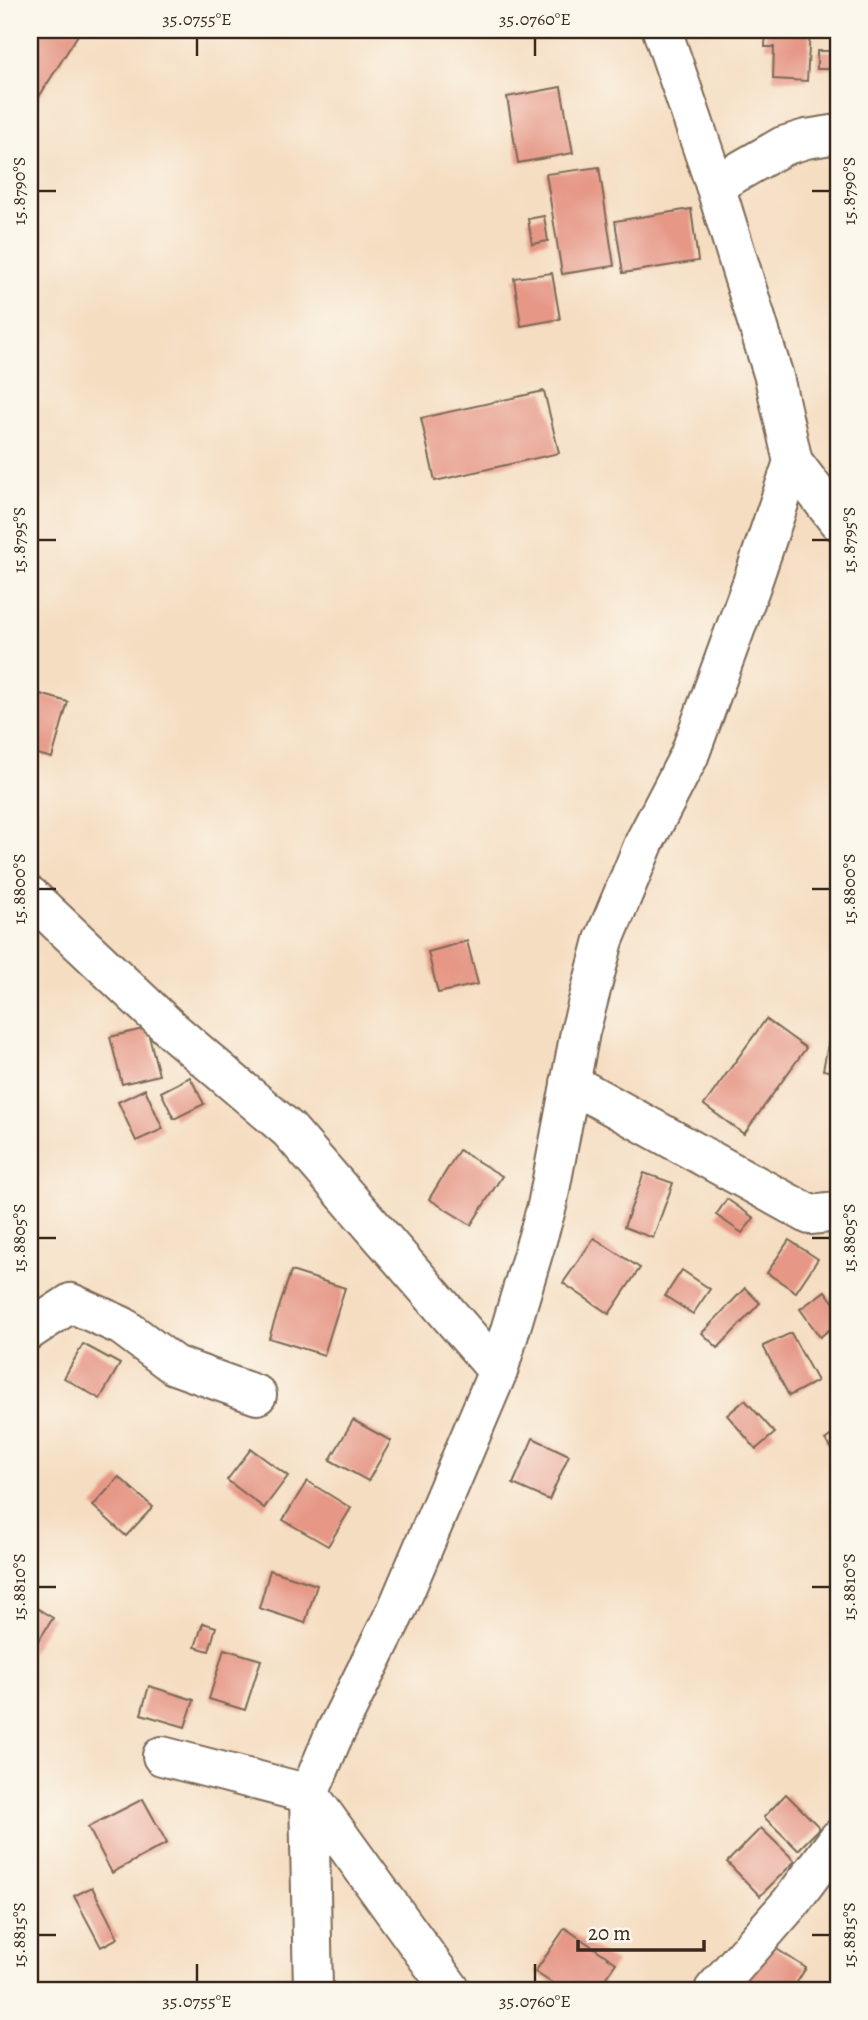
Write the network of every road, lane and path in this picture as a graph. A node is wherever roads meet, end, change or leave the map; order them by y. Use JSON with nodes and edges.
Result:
{"nodes":[{"id":1,"x":662,"y":30,"type":"edge"},
{"id":2,"x":838,"y":134,"type":"edge"},
{"id":3,"x":715,"y":185,"type":"junction"},
{"id":4,"x":793,"y":462,"type":"junction"},
{"id":5,"x":838,"y":521,"type":"edge"},
{"id":6,"x":30,"y":896,"type":"edge"},
{"id":7,"x":570,"y":1083,"type":"junction"},
{"id":8,"x":838,"y":1213,"type":"edge"},
{"id":9,"x":30,"y":1330,"type":"edge"},
{"id":10,"x":498,"y":1371,"type":"junction"},
{"id":11,"x":257,"y":1395,"type":"dead end"},
{"id":12,"x":162,"y":1756,"type":"dead end"},
{"id":13,"x":309,"y":1794,"type":"junction"},
{"id":14,"x":838,"y":1839,"type":"edge"},
{"id":15,"x":313,"y":1990,"type":"edge"},
{"id":16,"x":452,"y":1990,"type":"edge"},
{"id":17,"x":714,"y":1990,"type":"edge"}],
"edges":[{"from":1,"to":3,"type":"street"},
{"from":2,"to":3,"type":"street"},
{"from":3,"to":4,"type":"street"},
{"from":4,"to":5,"type":"street"},
{"from":4,"to":7,"type":"street"},
{"from":6,"to":10,"type":"street"},
{"from":7,"to":8,"type":"street"},
{"from":7,"to":10,"type":"street"},
{"from":9,"to":11,"type":"street"},
{"from":10,"to":13,"type":"street"},
{"from":12,"to":13,"type":"street"},
{"from":13,"to":15,"type":"street"},
{"from":13,"to":16,"type":"street"},
{"from":14,"to":17,"type":"street"}]}
